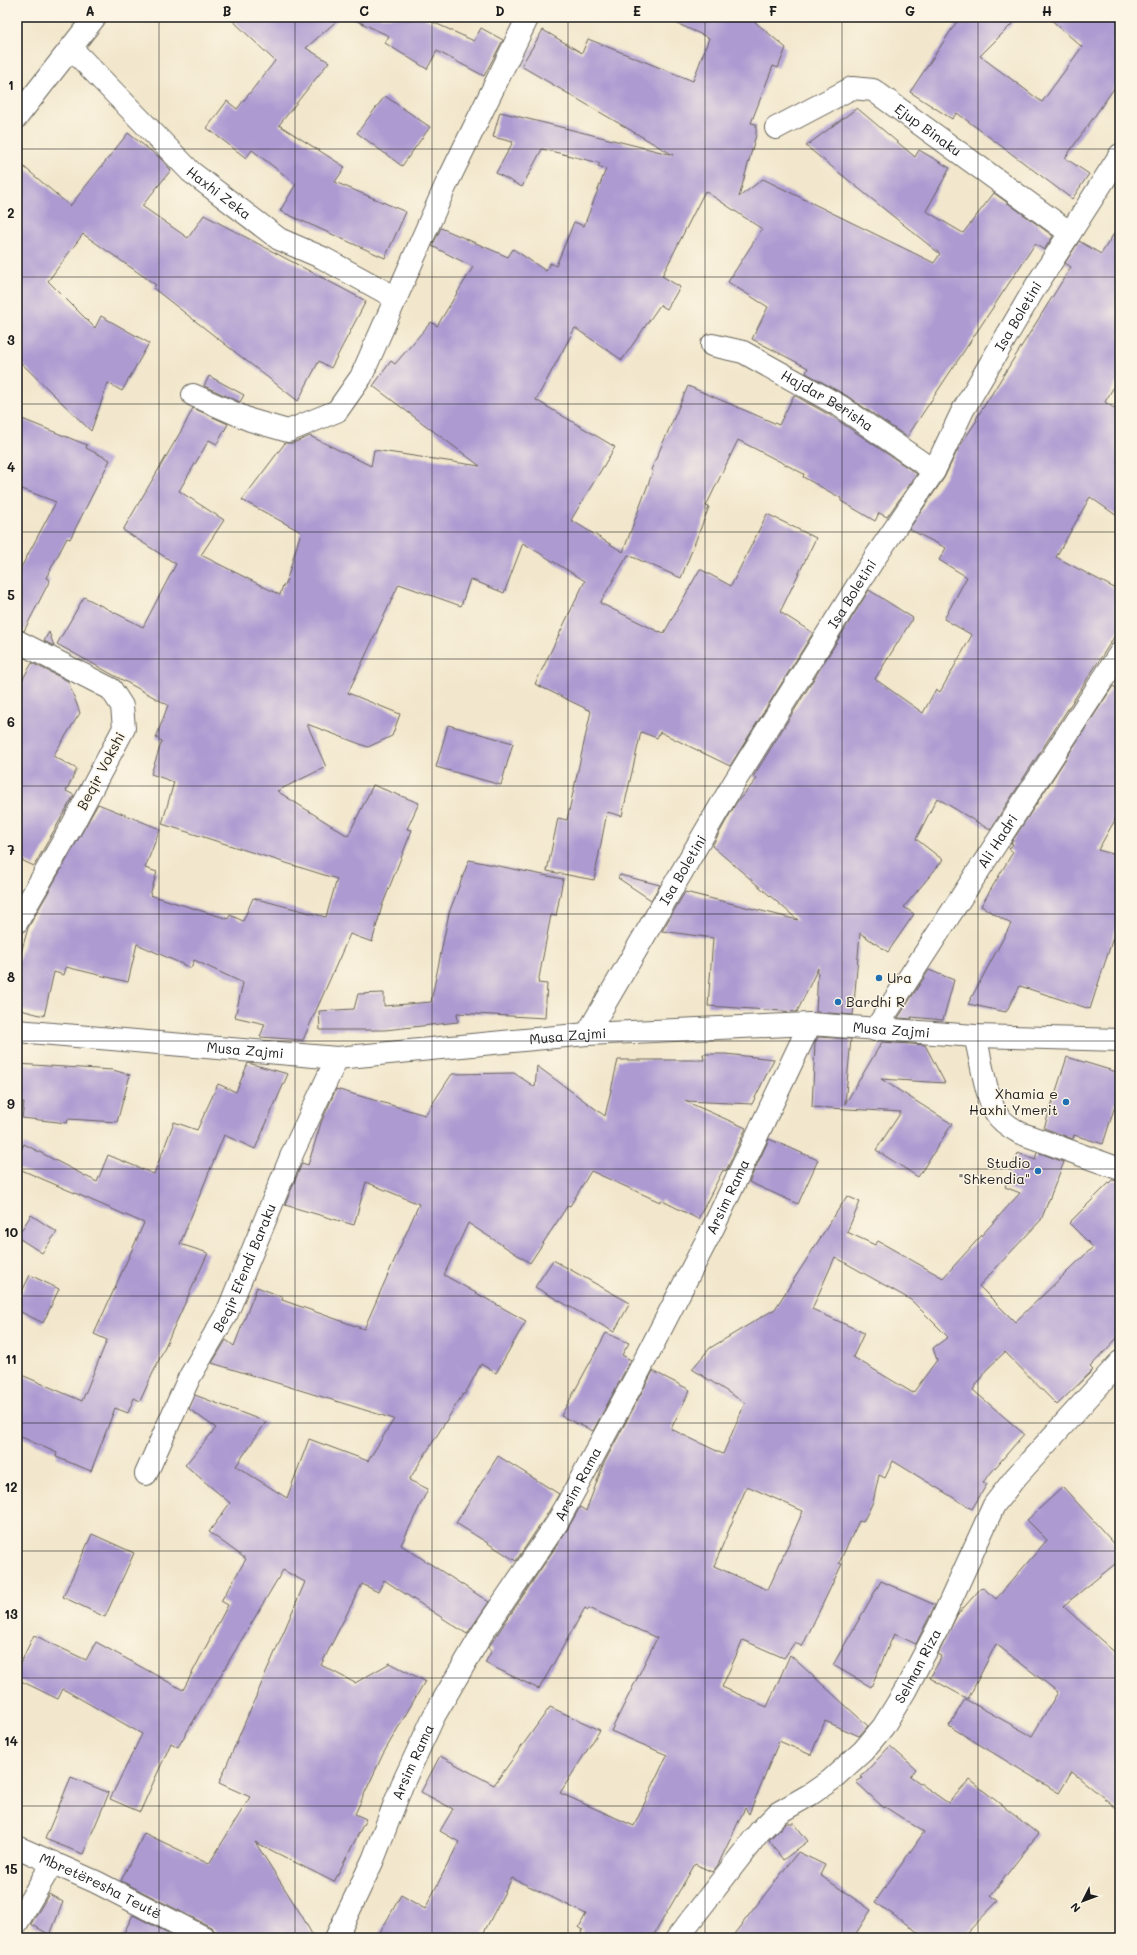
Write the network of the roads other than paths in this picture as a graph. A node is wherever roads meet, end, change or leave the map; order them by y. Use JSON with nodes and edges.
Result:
{"nodes":[{"id":1,"x":95,"y":17,"type":"edge"},
{"id":2,"x":528,"y":17,"type":"edge"},
{"id":3,"x":72,"y":49,"type":"junction"},
{"id":4,"x":17,"y":117,"type":"edge"},
{"id":5,"x":776,"y":128,"type":"dead end"},
{"id":6,"x":1120,"y":155,"type":"edge"},
{"id":7,"x":1070,"y":233,"type":"junction"},
{"id":8,"x":396,"y":298,"type":"junction"},
{"id":9,"x":712,"y":345,"type":"dead end"},
{"id":10,"x":193,"y":395,"type":"dead end"},
{"id":11,"x":934,"y":471,"type":"junction"},
{"id":12,"x":17,"y":640,"type":"edge"},
{"id":13,"x":1120,"y":654,"type":"edge"},
{"id":14,"x":17,"y":922,"type":"edge"},
{"id":15,"x":810,"y":1024,"type":"junction"},
{"id":16,"x":875,"y":1030,"type":"junction"},
{"id":17,"x":17,"y":1031,"type":"edge"},
{"id":18,"x":586,"y":1034,"type":"junction"},
{"id":19,"x":975,"y":1036,"type":"junction"},
{"id":20,"x":1120,"y":1040,"type":"edge"},
{"id":21,"x":337,"y":1058,"type":"junction"},
{"id":22,"x":1120,"y":1169,"type":"edge"},
{"id":23,"x":1120,"y":1362,"type":"edge"},
{"id":24,"x":146,"y":1474,"type":"dead end"},
{"id":25,"x":17,"y":1847,"type":"edge"},
{"id":26,"x":53,"y":1862,"type":"junction"},
{"id":27,"x":17,"y":1923,"type":"edge"},
{"id":28,"x":205,"y":1938,"type":"edge"},
{"id":29,"x":336,"y":1938,"type":"edge"},
{"id":30,"x":677,"y":1938,"type":"edge"}],
"edges":[{"from":1,"to":3,"type":"street"},
{"from":2,"to":8,"type":"street"},
{"from":3,"to":4,"type":"street"},
{"from":3,"to":8,"type":"street","name":"Haxhi Zeka"},
{"from":5,"to":7,"type":"street","name":"Ejup Binaku"},
{"from":6,"to":7,"type":"street","name":"Isa Boletini"},
{"from":7,"to":11,"type":"street","name":"Isa Boletini"},
{"from":8,"to":10,"type":"street"},
{"from":9,"to":11,"type":"street","name":"Hajdar Berisha"},
{"from":11,"to":18,"type":"street","name":"Isa Boletini"},
{"from":12,"to":14,"type":"street","name":"Beqir Vokshi"},
{"from":13,"to":16,"type":"street","name":"Ali Hadri"},
{"from":15,"to":16,"type":"street","name":"Musa Zajmi"},
{"from":15,"to":18,"type":"street","name":"Musa Zajmi"},
{"from":15,"to":29,"type":"street","name":"Arsim Rama"},
{"from":16,"to":19,"type":"street","name":"Musa Zajmi"},
{"from":17,"to":21,"type":"street","name":"Musa Zajmi"},
{"from":18,"to":21,"type":"street","name":"Musa Zajmi"},
{"from":19,"to":20,"type":"street","name":"Musa Zajmi"},
{"from":19,"to":22,"type":"street"},
{"from":21,"to":24,"type":"street","name":"Beqir Efendi Baraku"},
{"from":23,"to":30,"type":"street","name":"Selman Riza"},
{"from":25,"to":26,"type":"street","name":"Mbretëresha Teutë"},
{"from":26,"to":27,"type":"street"},
{"from":26,"to":28,"type":"street","name":"Mbretëresha Teutë"}]}
